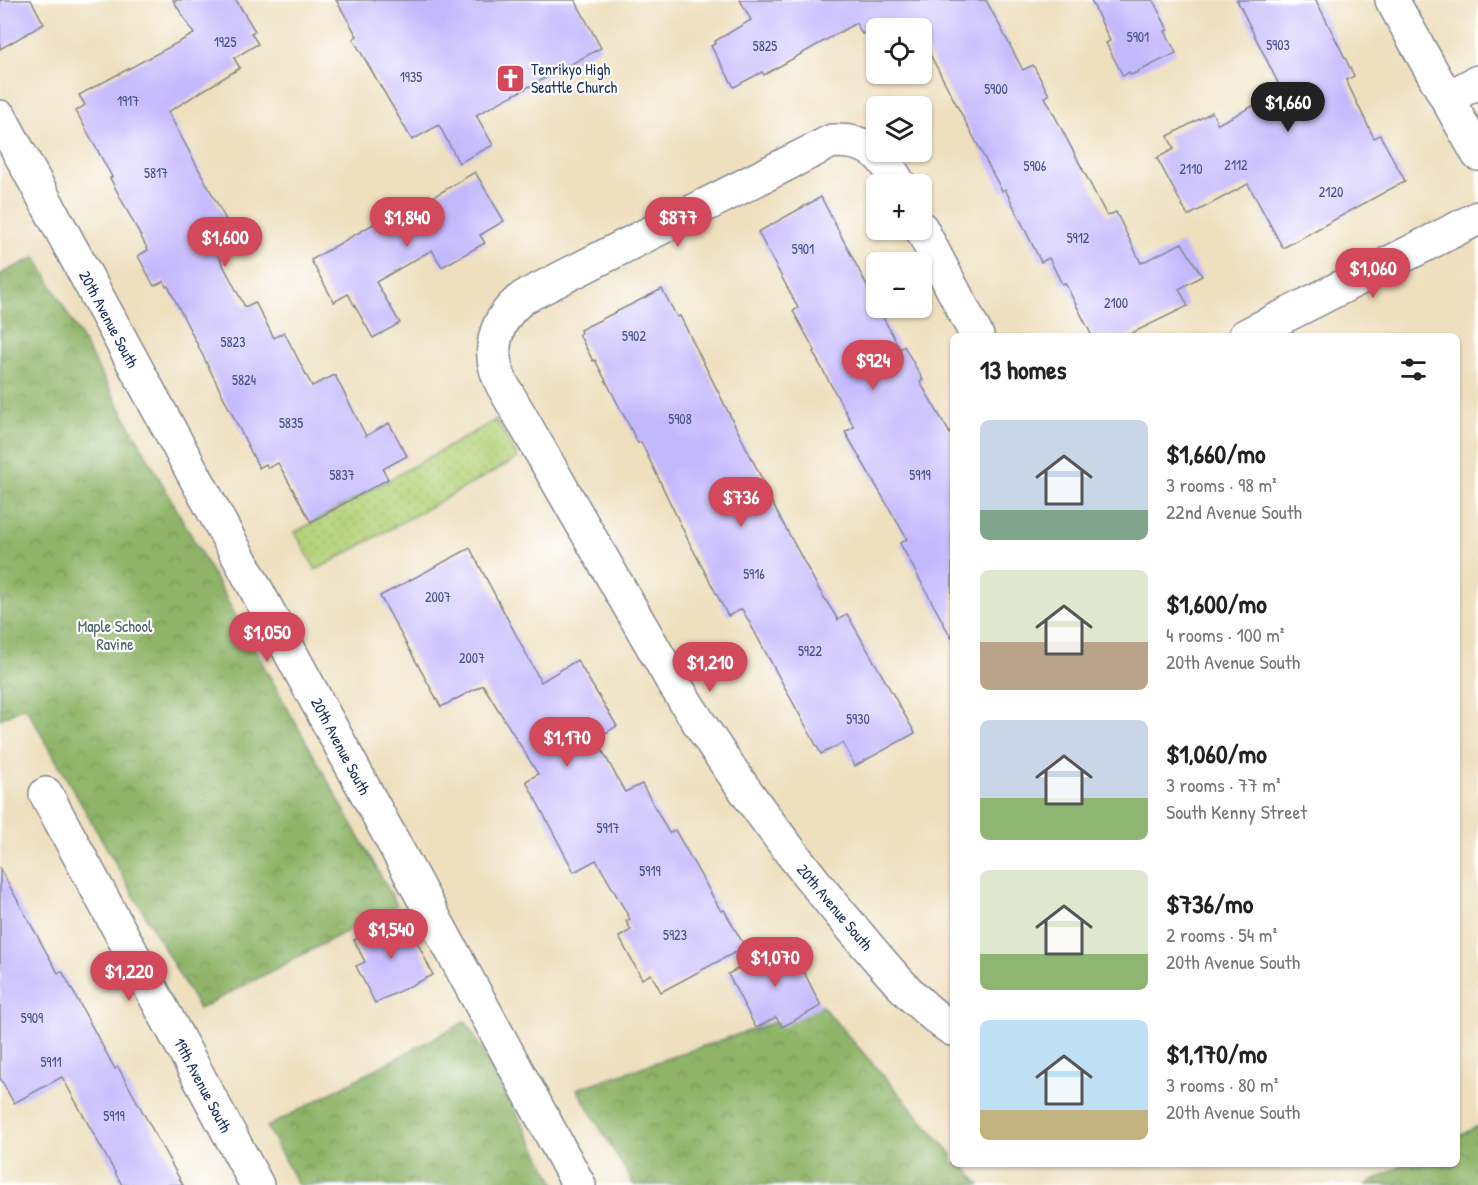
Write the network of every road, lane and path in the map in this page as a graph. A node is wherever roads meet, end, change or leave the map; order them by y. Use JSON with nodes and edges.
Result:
{"nodes":[{"id":1,"x":1392,"y":0,"type":"edge"},
{"id":2,"x":1478,"y":82,"type":"edge"},
{"id":3,"x":1447,"y":98,"type":"junction"},
{"id":4,"x":0,"y":117,"type":"edge"},
{"id":5,"x":1478,"y":154,"type":"edge"},
{"id":6,"x":894,"y":174,"type":"edge"},
{"id":7,"x":1478,"y":218,"type":"edge"},
{"id":8,"x":927,"y":240,"type":"edge"},
{"id":9,"x":975,"y":333,"type":"edge"},
{"id":10,"x":1251,"y":333,"type":"edge"},
{"id":11,"x":46,"y":794,"type":"dead end"},
{"id":12,"x":950,"y":1028,"type":"edge"},
{"id":13,"x":257,"y":1185,"type":"edge"},
{"id":14,"x":579,"y":1185,"type":"edge"}],
"edges":[{"from":1,"to":3,"type":"street"},
{"from":2,"to":3,"type":"street"},
{"from":3,"to":5,"type":"street"},
{"from":4,"to":14,"type":"street","name":"20th Avenue South"},
{"from":6,"to":12,"type":"street","name":"20th Avenue South"},
{"from":7,"to":10,"type":"street"},
{"from":8,"to":9,"type":"street"},
{"from":11,"to":13,"type":"street","name":"19th Avenue South"}]}
